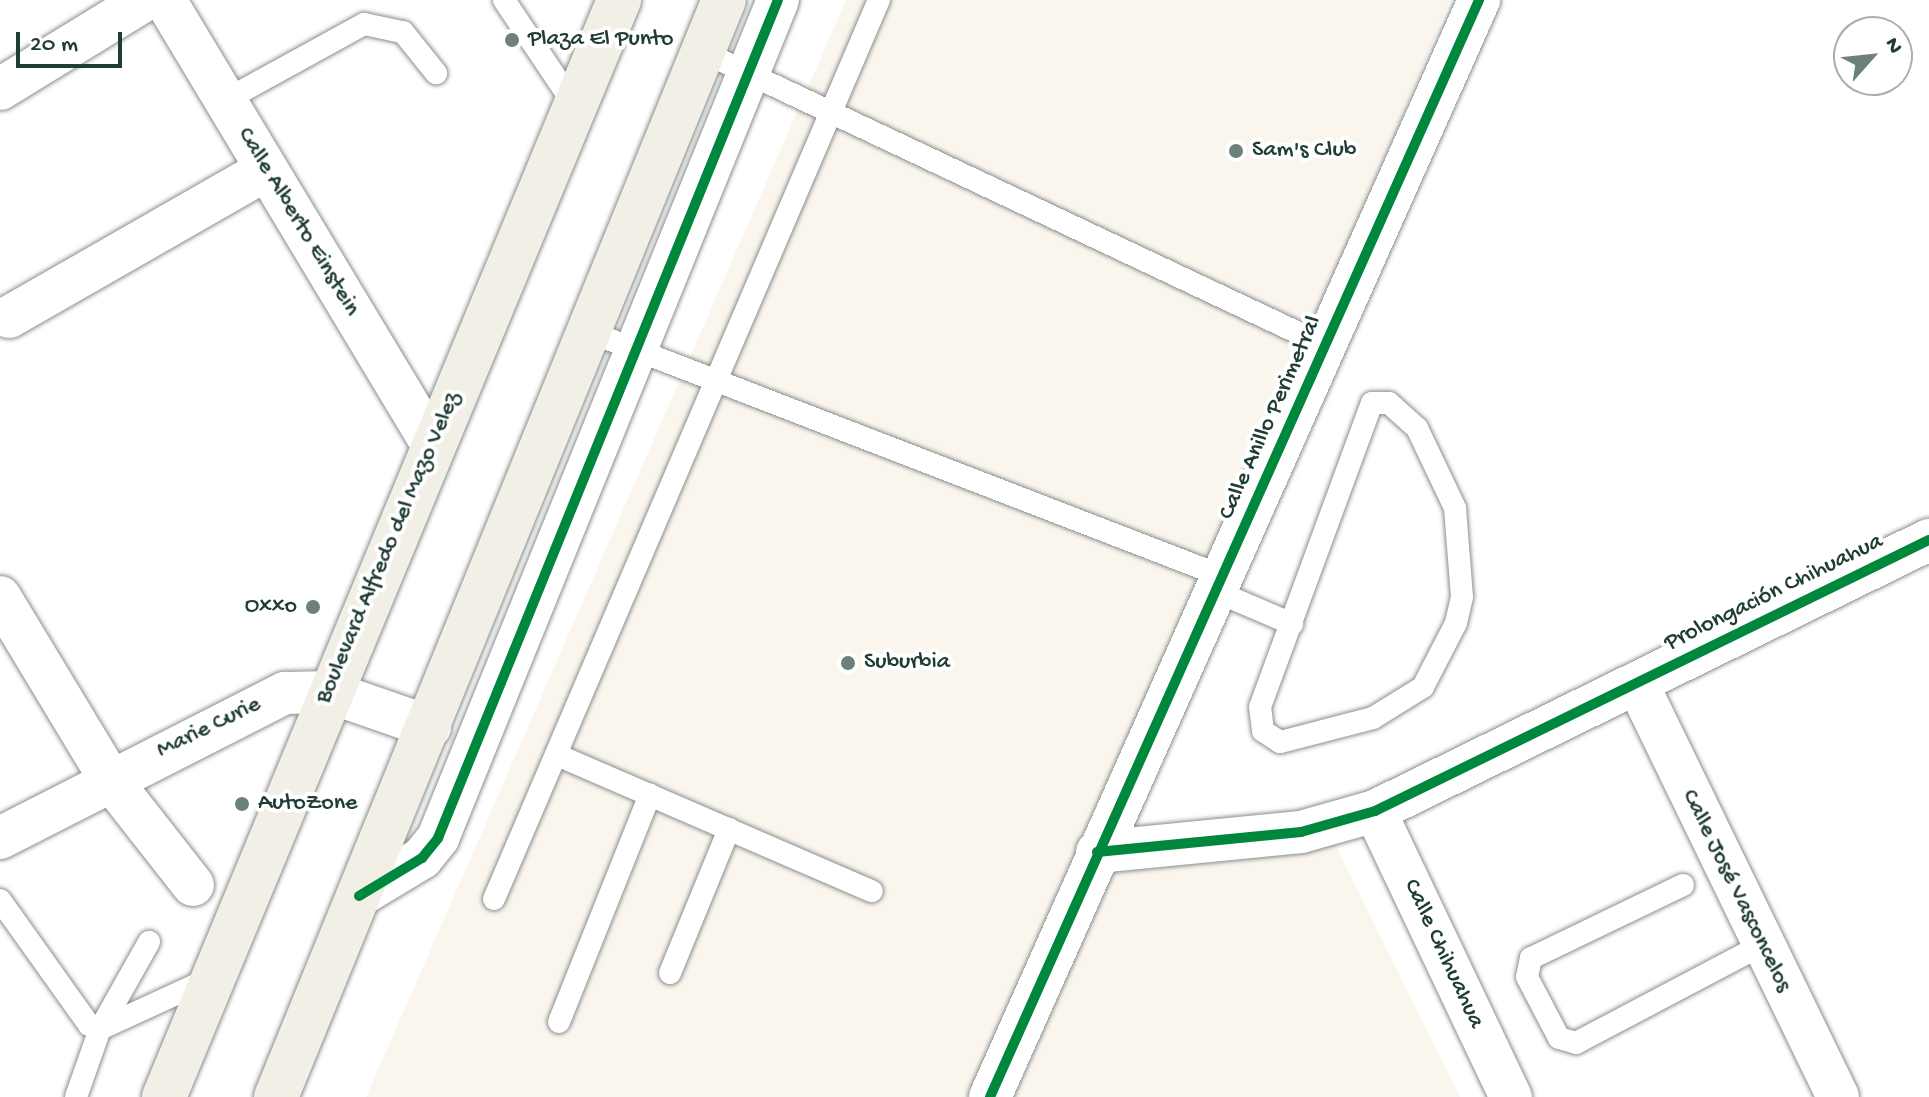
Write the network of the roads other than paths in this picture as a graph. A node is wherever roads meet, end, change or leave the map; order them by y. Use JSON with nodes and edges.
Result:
{"nodes":[{"id":1,"x":145,"y":0,"type":"edge"},
{"id":2,"x":165,"y":0,"type":"edge"},
{"id":3,"x":504,"y":0,"type":"edge"},
{"id":4,"x":619,"y":0,"type":"edge"},
{"id":5,"x":724,"y":0,"type":"edge"},
{"id":6,"x":778,"y":0,"type":"edge"},
{"id":7,"x":879,"y":0,"type":"edge"},
{"id":8,"x":1479,"y":0,"type":"edge"},
{"id":9,"x":703,"y":52,"type":"junction"},
{"id":10,"x":752,"y":72,"type":"junction"},
{"id":11,"x":436,"y":73,"type":"dead end"},
{"id":12,"x":0,"y":89,"type":"edge"},
{"id":13,"x":224,"y":101,"type":"junction"},
{"id":14,"x":573,"y":103,"type":"junction"},
{"id":15,"x":834,"y":109,"type":"junction"},
{"id":16,"x":266,"y":170,"type":"junction"},
{"id":17,"x":9,"y":317,"type":"dead end"},
{"id":18,"x":590,"y":332,"type":"junction"},
{"id":19,"x":1326,"y":346,"type":"junction"},
{"id":20,"x":640,"y":351,"type":"junction"},
{"id":21,"x":722,"y":379,"type":"junction"},
{"id":22,"x":432,"y":444,"type":"junction"},
{"id":23,"x":1929,"y":540,"type":"edge"},
{"id":24,"x":1218,"y":583,"type":"junction"},
{"id":25,"x":0,"y":597,"type":"edge"},
{"id":26,"x":1292,"y":624,"type":"junction"},
{"id":27,"x":1637,"y":683,"type":"junction"},
{"id":28,"x":329,"y":692,"type":"junction"},
{"id":29,"x":430,"y":727,"type":"junction"},
{"id":30,"x":557,"y":755,"type":"junction"},
{"id":31,"x":109,"y":778,"type":"junction"},
{"id":32,"x":650,"y":795,"type":"junction"},
{"id":33,"x":1375,"y":811,"type":"junction"},
{"id":34,"x":729,"y":829,"type":"junction"},
{"id":35,"x":0,"y":838,"type":"edge"},
{"id":36,"x":1097,"y":852,"type":"junction"},
{"id":37,"x":193,"y":885,"type":"dead end"},
{"id":38,"x":1683,"y":885,"type":"dead end"},
{"id":39,"x":872,"y":891,"type":"dead end"},
{"id":40,"x":359,"y":896,"type":"junction"},
{"id":41,"x":494,"y":899,"type":"dead end"},
{"id":42,"x":0,"y":900,"type":"edge"},
{"id":43,"x":149,"y":942,"type":"dead end"},
{"id":44,"x":1760,"y":946,"type":"junction"},
{"id":45,"x":670,"y":973,"type":"dead end"},
{"id":46,"x":213,"y":977,"type":"junction"},
{"id":47,"x":559,"y":1022,"type":"dead end"},
{"id":48,"x":100,"y":1029,"type":"junction"},
{"id":49,"x":76,"y":1097,"type":"edge"},
{"id":50,"x":164,"y":1097,"type":"edge"},
{"id":51,"x":276,"y":1097,"type":"edge"},
{"id":52,"x":990,"y":1097,"type":"edge"},
{"id":53,"x":1511,"y":1097,"type":"edge"},
{"id":54,"x":1838,"y":1097,"type":"edge"}],
"edges":[{"from":1,"to":12,"type":"street"},
{"from":2,"to":13,"type":"street","name":"Calle Alberto Einstein"},
{"from":3,"to":14,"type":"lane"},
{"from":4,"to":14,"type":"main road","name":"Boulevard Alfredo del Mazo Velez"},
{"from":5,"to":9,"type":"main road"},
{"from":6,"to":10,"type":"street"},
{"from":7,"to":15,"type":"lane"},
{"from":8,"to":19,"type":"street","name":"Calle Anillo Perimetral"},
{"from":9,"to":10,"type":"lane"},
{"from":9,"to":18,"type":"main road"},
{"from":10,"to":15,"type":"lane"},
{"from":10,"to":20,"type":"street"},
{"from":11,"to":13,"type":"lane"},
{"from":13,"to":16,"type":"street","name":"Calle Alberto Einstein"},
{"from":14,"to":22,"type":"main road","name":"Boulevard Alfredo del Mazo Velez"},
{"from":15,"to":19,"type":"lane"},
{"from":15,"to":21,"type":"lane"},
{"from":16,"to":17,"type":"street"},
{"from":16,"to":22,"type":"street","name":"Calle Alberto Einstein"},
{"from":18,"to":20,"type":"lane"},
{"from":18,"to":29,"type":"main road"},
{"from":19,"to":24,"type":"street","name":"Calle Anillo Perimetral"},
{"from":20,"to":21,"type":"lane"},
{"from":20,"to":40,"type":"street"},
{"from":21,"to":24,"type":"lane"},
{"from":21,"to":30,"type":"lane"},
{"from":22,"to":28,"type":"main road","name":"Boulevard Alfredo del Mazo Velez"},
{"from":23,"to":27,"type":"street","name":"Prolongación Chihuahua"},
{"from":24,"to":26,"type":"lane"},
{"from":24,"to":36,"type":"street","name":"Calle Anillo Perimetral"},
{"from":25,"to":31,"type":"street"},
{"from":26,"to":26,"type":"lane"},
{"from":27,"to":33,"type":"street"},
{"from":27,"to":44,"type":"street","name":"Calle José Vasconcelos"},
{"from":28,"to":29,"type":"street","name":"Marie Curie"},
{"from":28,"to":31,"type":"street","name":"Marie Curie"},
{"from":28,"to":46,"type":"main road","name":"Boulevard Alfredo del Mazo Velez"},
{"from":29,"to":40,"type":"main road"},
{"from":30,"to":32,"type":"lane"},
{"from":30,"to":41,"type":"lane"},
{"from":31,"to":35,"type":"street","name":"Marie Curie"},
{"from":31,"to":37,"type":"street"},
{"from":32,"to":34,"type":"lane"},
{"from":32,"to":47,"type":"lane"},
{"from":33,"to":36,"type":"street"},
{"from":33,"to":53,"type":"street","name":"Calle Chihuahua"},
{"from":34,"to":39,"type":"lane"},
{"from":34,"to":45,"type":"lane"},
{"from":36,"to":52,"type":"street","name":"Calle Anillo Perimetral"},
{"from":38,"to":44,"type":"lane"},
{"from":40,"to":51,"type":"main road"},
{"from":42,"to":48,"type":"lane"},
{"from":43,"to":48,"type":"lane"},
{"from":44,"to":54,"type":"street","name":"Calle José Vasconcelos"},
{"from":46,"to":48,"type":"lane"},
{"from":46,"to":50,"type":"main road","name":"Boulevard Alfredo del Mazo Velez"},
{"from":48,"to":49,"type":"lane"}]}
